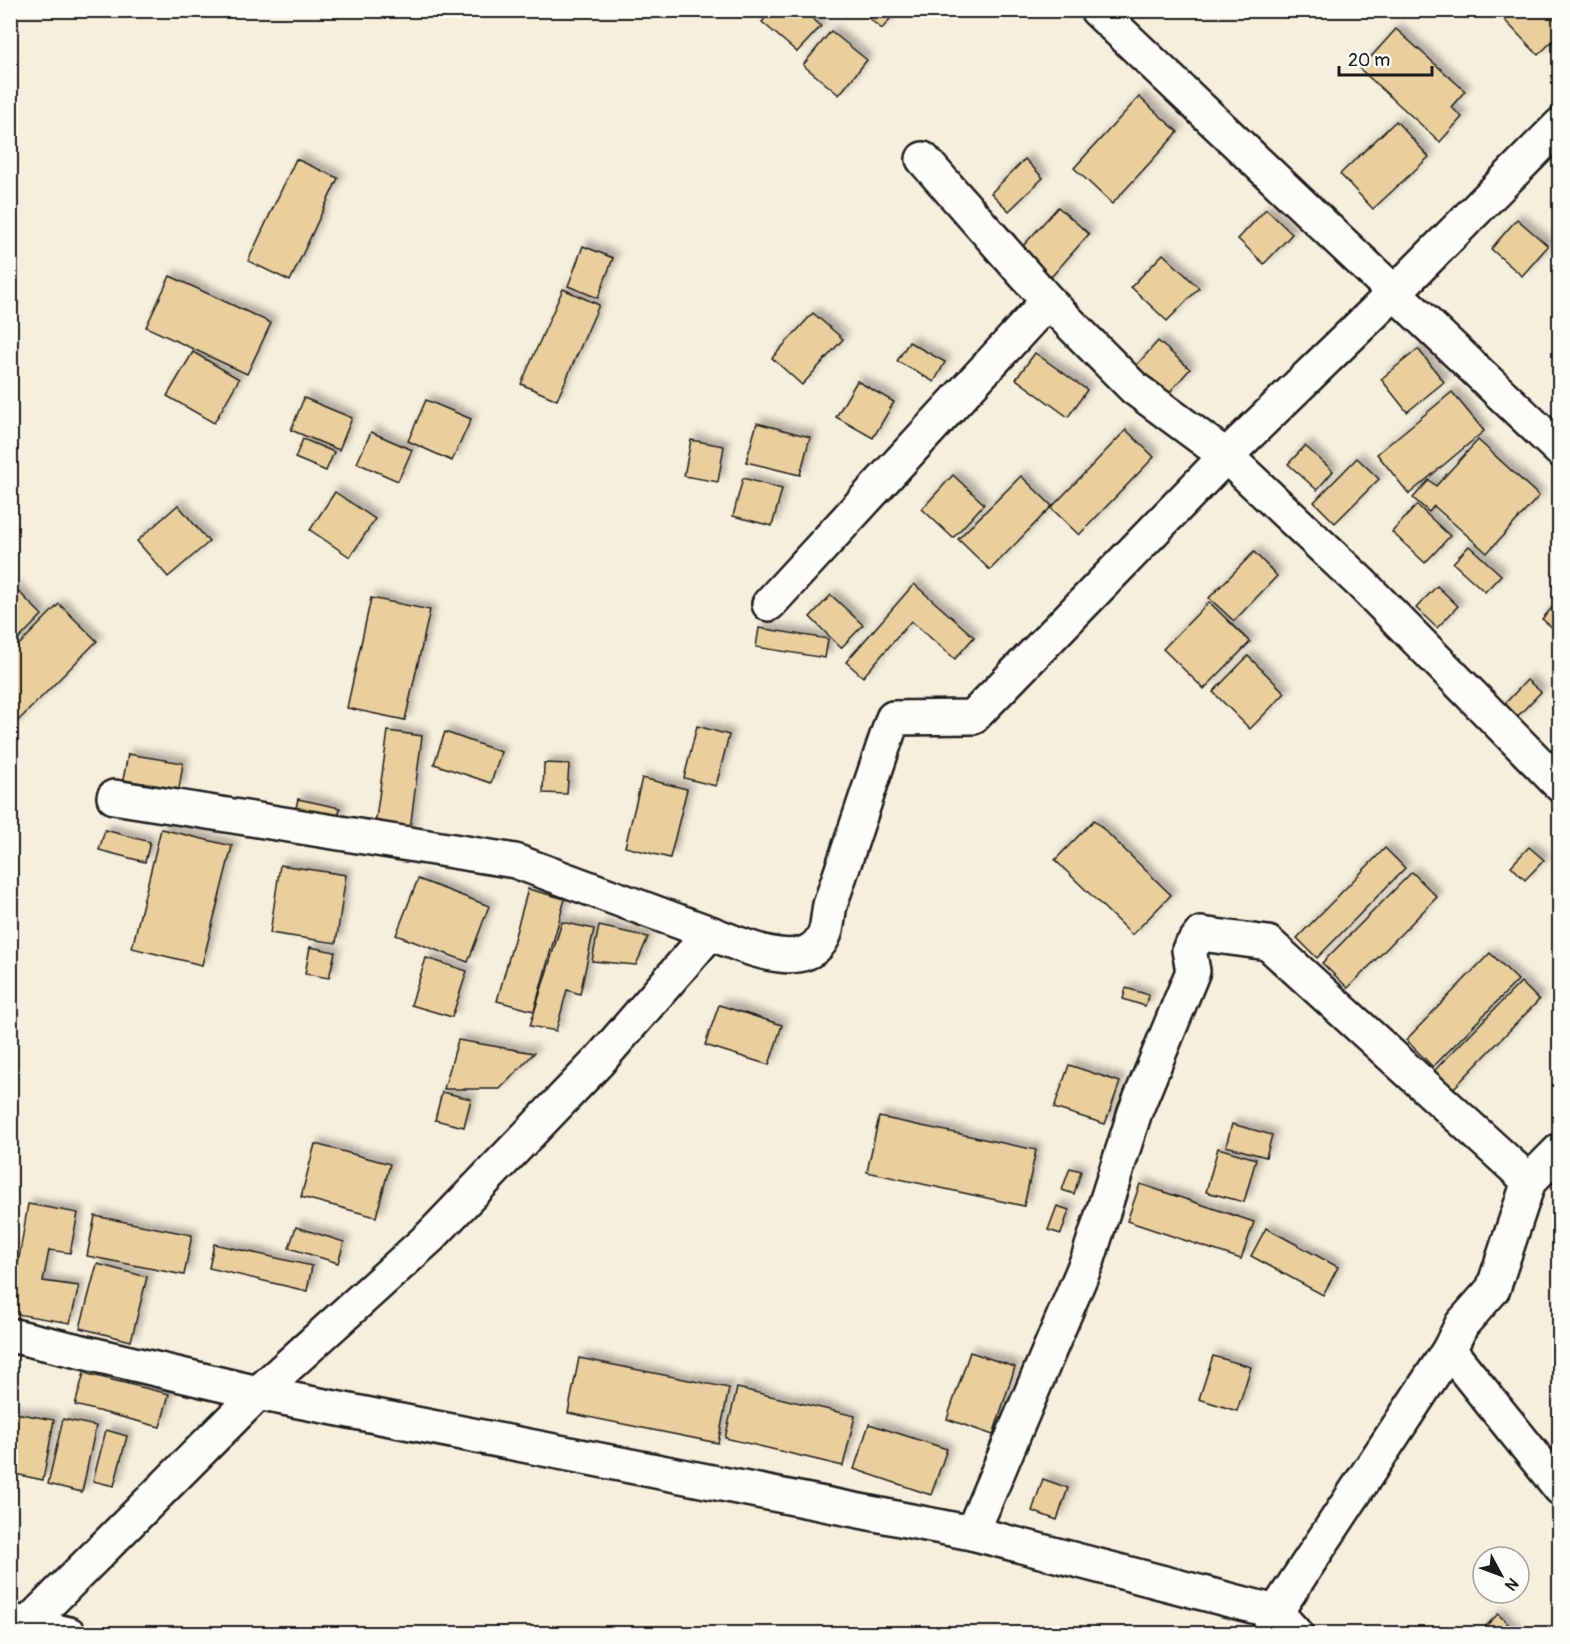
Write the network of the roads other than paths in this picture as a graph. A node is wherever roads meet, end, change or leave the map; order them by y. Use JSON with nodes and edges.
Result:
{"nodes":[{"id":1,"x":1097,"y":10,"type":"edge"},
{"id":2,"x":1560,"y":125,"type":"edge"},
{"id":3,"x":923,"y":159,"type":"dead end"},
{"id":4,"x":1395,"y":292,"type":"junction"},
{"id":5,"x":1048,"y":300,"type":"junction"},
{"id":6,"x":1560,"y":450,"type":"edge"},
{"id":7,"x":1226,"y":456,"type":"junction"},
{"id":8,"x":769,"y":604,"type":"dead end"},
{"id":9,"x":1560,"y":785,"type":"edge"},
{"id":10,"x":114,"y":797,"type":"dead end"},
{"id":11,"x":710,"y":933,"type":"junction"},
{"id":12,"x":1560,"y":1150,"type":"edge"},
{"id":13,"x":1529,"y":1181,"type":"junction"},
{"id":14,"x":10,"y":1335,"type":"edge"},
{"id":15,"x":1449,"y":1350,"type":"junction"},
{"id":16,"x":258,"y":1393,"type":"junction"},
{"id":17,"x":1560,"y":1488,"type":"edge"},
{"id":18,"x":972,"y":1533,"type":"junction"},
{"id":19,"x":19,"y":1626,"type":"edge"},
{"id":20,"x":1281,"y":1626,"type":"edge"},
{"id":21,"x":69,"y":1634,"type":"edge"}],
"edges":[{"from":1,"to":4,"type":"street"},
{"from":2,"to":4,"type":"street"},
{"from":3,"to":5,"type":"street"},
{"from":4,"to":6,"type":"street"},
{"from":4,"to":7,"type":"street"},
{"from":5,"to":7,"type":"street"},
{"from":5,"to":8,"type":"street"},
{"from":7,"to":9,"type":"street"},
{"from":7,"to":11,"type":"street"},
{"from":10,"to":11,"type":"street"},
{"from":11,"to":16,"type":"street"},
{"from":12,"to":13,"type":"street"},
{"from":13,"to":15,"type":"street"},
{"from":13,"to":18,"type":"street"},
{"from":14,"to":16,"type":"street"},
{"from":15,"to":17,"type":"street"},
{"from":15,"to":20,"type":"street"},
{"from":16,"to":18,"type":"street"},
{"from":16,"to":19,"type":"street"},
{"from":18,"to":20,"type":"street"},
{"from":19,"to":21,"type":"street"}]}
